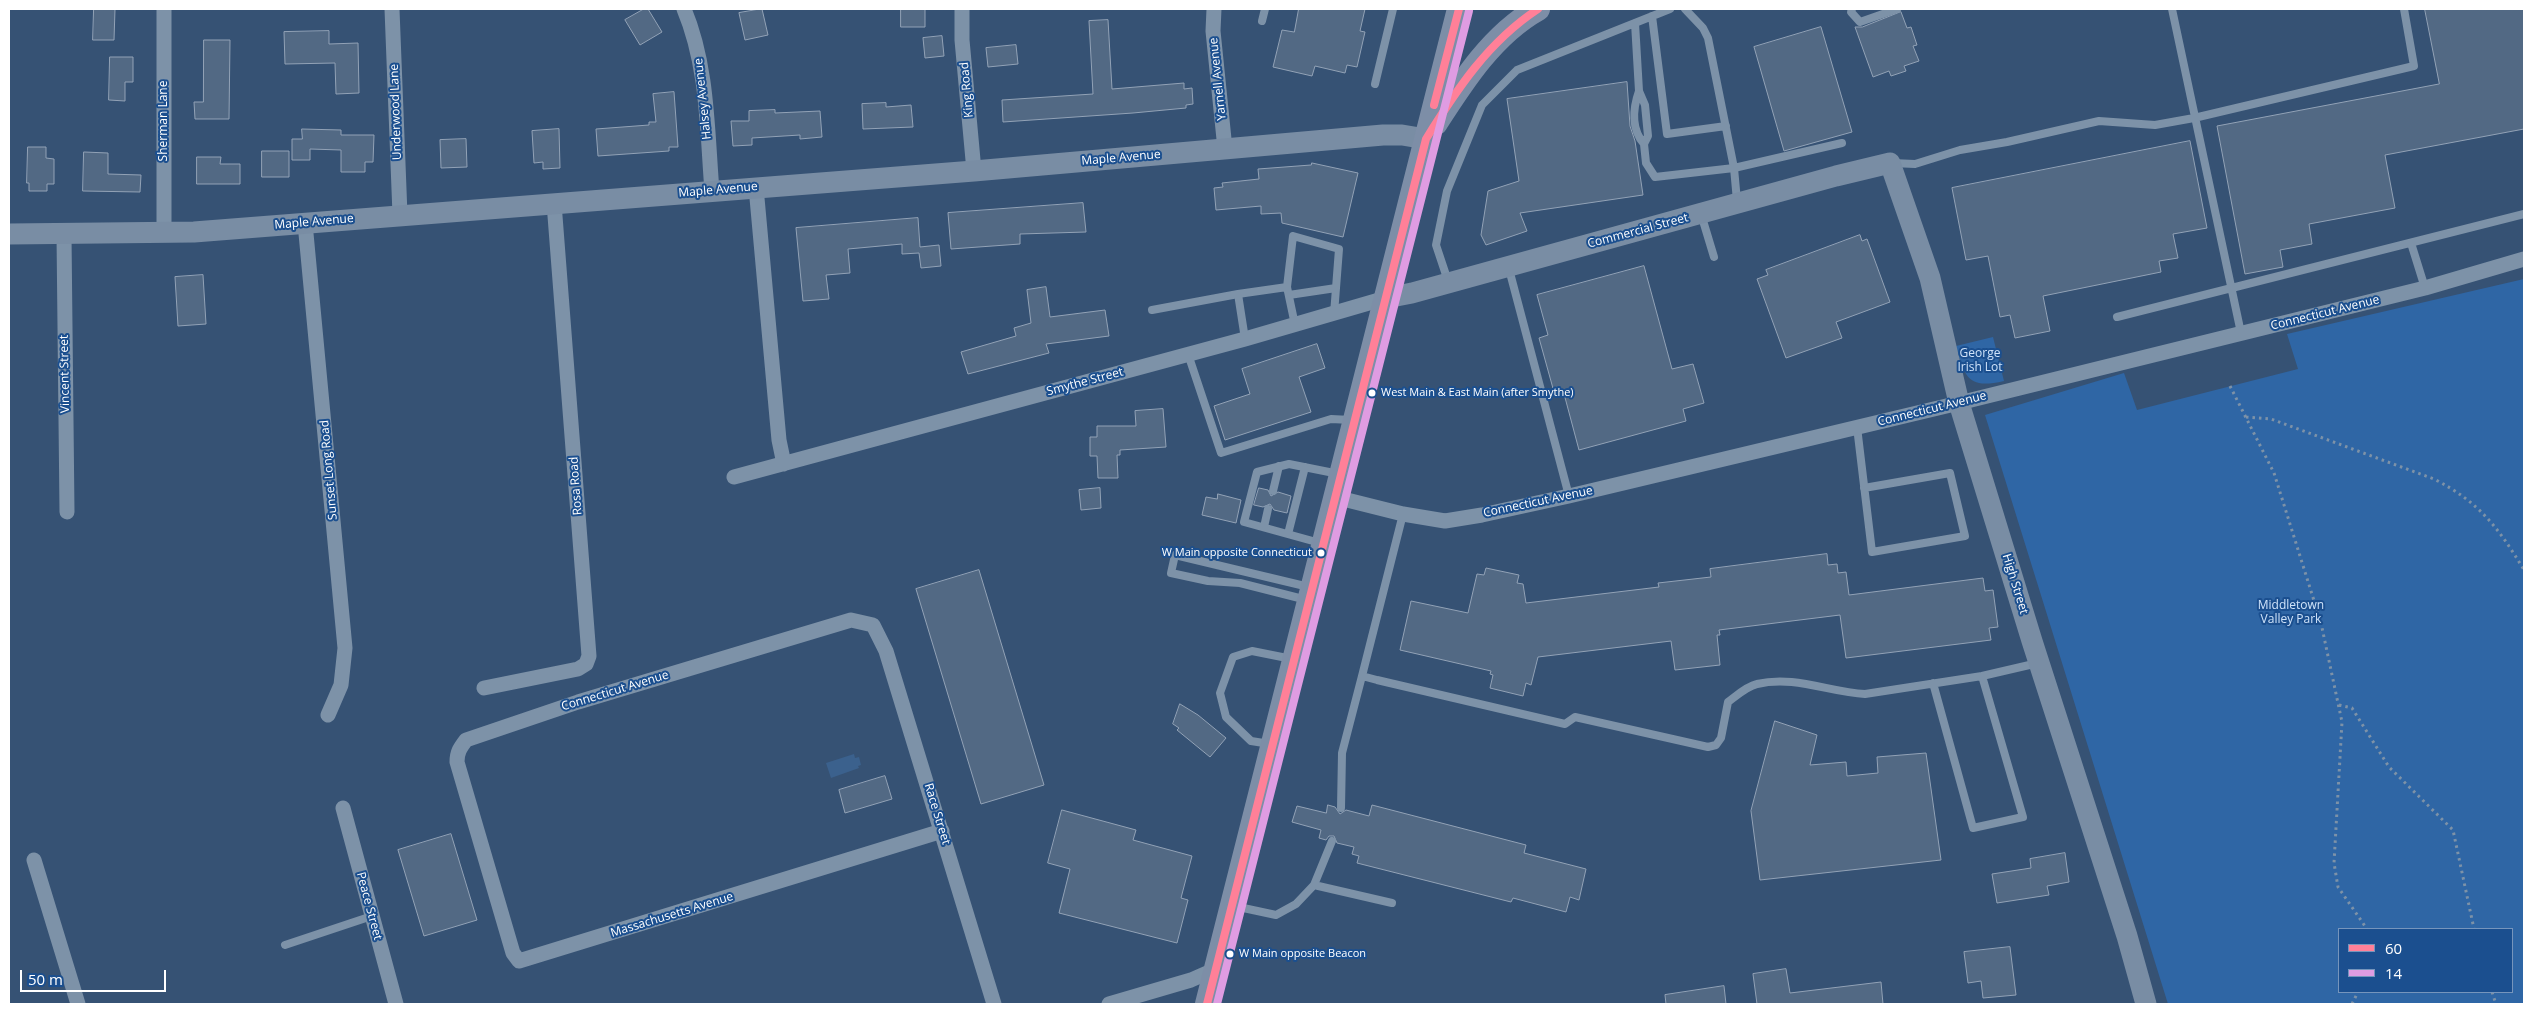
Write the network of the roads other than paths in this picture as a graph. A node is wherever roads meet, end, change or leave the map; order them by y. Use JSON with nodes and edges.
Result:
{"nodes":[{"id":1,"x":164,"y":9,"type":"edge"},
{"id":2,"x":392,"y":9,"type":"edge"},
{"id":3,"x":684,"y":9,"type":"edge"},
{"id":4,"x":962,"y":9,"type":"edge"},
{"id":5,"x":1214,"y":9,"type":"edge"},
{"id":6,"x":1265,"y":9,"type":"edge"},
{"id":7,"x":1394,"y":9,"type":"edge"},
{"id":8,"x":1459,"y":9,"type":"edge"},
{"id":9,"x":1538,"y":9,"type":"edge"},
{"id":10,"x":1670,"y":9,"type":"edge"},
{"id":11,"x":1685,"y":9,"type":"edge"},
{"id":12,"x":1852,"y":9,"type":"edge"},
{"id":13,"x":1897,"y":9,"type":"edge"},
{"id":14,"x":2172,"y":9,"type":"edge"},
{"id":15,"x":2404,"y":9,"type":"edge"},
{"id":16,"x":1652,"y":16,"type":"junction"},
{"id":17,"x":1262,"y":21,"type":"dead end"},
{"id":18,"x":1635,"y":23,"type":"junction"},
{"id":19,"x":1375,"y":84,"type":"dead end"},
{"id":20,"x":1639,"y":91,"type":"junction"},
{"id":21,"x":2194,"y":118,"type":"junction"},
{"id":22,"x":1726,"y":126,"type":"junction"},
{"id":23,"x":1426,"y":139,"type":"junction"},
{"id":24,"x":1842,"y":143,"type":"dead end"},
{"id":25,"x":1644,"y":144,"type":"junction"},
{"id":26,"x":1225,"y":148,"type":"junction"},
{"id":27,"x":1890,"y":162,"type":"junction"},
{"id":28,"x":1734,"y":168,"type":"junction"},
{"id":29,"x":974,"y":171,"type":"junction"},
{"id":30,"x":756,"y":187,"type":"junction"},
{"id":31,"x":712,"y":190,"type":"junction"},
{"id":32,"x":554,"y":203,"type":"junction"},
{"id":33,"x":1738,"y":204,"type":"junction"},
{"id":34,"x":1701,"y":214,"type":"junction"},
{"id":35,"x":2524,"y":214,"type":"edge"},
{"id":36,"x":400,"y":215,"type":"junction"},
{"id":37,"x":305,"y":223,"type":"junction"},
{"id":38,"x":164,"y":233,"type":"junction"},
{"id":39,"x":9,"y":234,"type":"edge"},
{"id":40,"x":64,"y":235,"type":"junction"},
{"id":41,"x":2411,"y":243,"type":"junction"},
{"id":42,"x":1714,"y":257,"type":"dead end"},
{"id":43,"x":2524,"y":259,"type":"edge"},
{"id":44,"x":1509,"y":267,"type":"junction"},
{"id":45,"x":1449,"y":283,"type":"junction"},
{"id":46,"x":1287,"y":286,"type":"junction"},
{"id":47,"x":1336,"y":288,"type":"junction"},
{"id":48,"x":2231,"y":288,"type":"junction"},
{"id":49,"x":2425,"y":288,"type":"junction"},
{"id":50,"x":1238,"y":294,"type":"junction"},
{"id":51,"x":1288,"y":295,"type":"junction"},
{"id":52,"x":1386,"y":298,"type":"junction"},
{"id":53,"x":1152,"y":310,"type":"dead end"},
{"id":54,"x":1334,"y":314,"type":"junction"},
{"id":55,"x":2117,"y":317,"type":"dead end"},
{"id":56,"x":1295,"y":325,"type":"junction"},
{"id":57,"x":2241,"y":333,"type":"junction"},
{"id":58,"x":1245,"y":339,"type":"junction"},
{"id":59,"x":1188,"y":354,"type":"junction"},
{"id":60,"x":1959,"y":403,"type":"junction"},
{"id":61,"x":1355,"y":421,"type":"junction"},
{"id":62,"x":1857,"y":427,"type":"junction"},
{"id":63,"x":784,"y":464,"type":"junction"},
{"id":64,"x":1279,"y":466,"type":"junction"},
{"id":65,"x":1305,"y":467,"type":"junction"},
{"id":66,"x":1341,"y":475,"type":"junction"},
{"id":67,"x":734,"y":476,"type":"dead end"},
{"id":68,"x":1864,"y":488,"type":"junction"},
{"id":69,"x":1273,"y":491,"type":"dead end"},
{"id":70,"x":1569,"y":496,"type":"junction"},
{"id":71,"x":1336,"y":497,"type":"junction"},
{"id":72,"x":1268,"y":509,"type":"dead end"},
{"id":73,"x":67,"y":512,"type":"dead end"},
{"id":74,"x":1403,"y":514,"type":"junction"},
{"id":75,"x":1264,"y":527,"type":"junction"},
{"id":76,"x":1288,"y":534,"type":"junction"},
{"id":77,"x":1324,"y":544,"type":"junction"},
{"id":78,"x":1311,"y":594,"type":"junction"},
{"id":79,"x":873,"y":625,"type":"joint"},
{"id":80,"x":1294,"y":659,"type":"junction"},
{"id":81,"x":2039,"y":663,"type":"junction"},
{"id":82,"x":1362,"y":676,"type":"junction"},
{"id":83,"x":1982,"y":676,"type":"junction"},
{"id":84,"x":1933,"y":684,"type":"junction"},
{"id":85,"x":484,"y":688,"type":"dead end"},
{"id":86,"x":328,"y":715,"type":"dead end"},
{"id":87,"x":1273,"y":745,"type":"junction"},
{"id":88,"x":343,"y":808,"type":"dead end"},
{"id":89,"x":1341,"y":808,"type":"dead end"},
{"id":90,"x":942,"y":831,"type":"junction"},
{"id":91,"x":1332,"y":841,"type":"dead end"},
{"id":92,"x":482,"y":846,"type":"joint"},
{"id":93,"x":34,"y":860,"type":"dead end"},
{"id":94,"x":1314,"y":885,"type":"junction"},
{"id":95,"x":1392,"y":904,"type":"dead end"},
{"id":96,"x":1232,"y":906,"type":"junction"},
{"id":97,"x":372,"y":916,"type":"junction"},
{"id":98,"x":285,"y":945,"type":"dead end"},
{"id":99,"x":1216,"y":969,"type":"junction"},
{"id":100,"x":78,"y":1004,"type":"edge"},
{"id":101,"x":396,"y":1004,"type":"edge"},
{"id":102,"x":994,"y":1004,"type":"edge"},
{"id":103,"x":1109,"y":1004,"type":"edge"},
{"id":104,"x":1208,"y":1004,"type":"edge"},
{"id":105,"x":2146,"y":1004,"type":"edge"}],
"edges":[{"from":1,"to":38,"type":"street","name":"Sherman Lane"},
{"from":2,"to":36,"type":"street","name":"Underwood Lane"},
{"from":3,"to":31,"type":"street","name":"Halsey Avenue"},
{"from":4,"to":29,"type":"street","name":"King Road"},
{"from":5,"to":26,"type":"street","name":"Yarnell Avenue"},
{"from":6,"to":17,"type":"lane"},
{"from":7,"to":19,"type":"lane"},
{"from":8,"to":23,"type":"main road"},
{"from":9,"to":23,"type":"main road"},
{"from":10,"to":16,"type":"lane"},
{"from":11,"to":22,"type":"lane"},
{"from":12,"to":13,"type":"lane"},
{"from":14,"to":21,"type":"lane"},
{"from":15,"to":21,"type":"lane"},
{"from":16,"to":18,"type":"lane"},
{"from":16,"to":22,"type":"lane"},
{"from":18,"to":20,"type":"lane"},
{"from":18,"to":45,"type":"lane"},
{"from":20,"to":25,"type":"lane"},
{"from":20,"to":25,"type":"lane"},
{"from":21,"to":27,"type":"lane"},
{"from":21,"to":48,"type":"lane"},
{"from":22,"to":28,"type":"lane"},
{"from":23,"to":26,"type":"street","name":"Maple Avenue"},
{"from":23,"to":52,"type":"main road"},
{"from":24,"to":28,"type":"lane"},
{"from":25,"to":28,"type":"lane"},
{"from":26,"to":29,"type":"street","name":"Maple Avenue"},
{"from":27,"to":33,"type":"street","name":"Commercial Street"},
{"from":27,"to":60,"type":"street","name":"High Street"},
{"from":28,"to":33,"type":"lane"},
{"from":29,"to":30,"type":"street","name":"Maple Avenue"},
{"from":30,"to":31,"type":"street","name":"Maple Avenue"},
{"from":30,"to":63,"type":"street"},
{"from":31,"to":32,"type":"street","name":"Maple Avenue"},
{"from":32,"to":36,"type":"street","name":"Maple Avenue"},
{"from":32,"to":85,"type":"street","name":"Rosa Road"},
{"from":33,"to":34,"type":"street","name":"Commercial Street"},
{"from":34,"to":42,"type":"lane"},
{"from":34,"to":44,"type":"street","name":"Commercial Street"},
{"from":35,"to":41,"type":"lane"},
{"from":36,"to":37,"type":"street","name":"Maple Avenue"},
{"from":37,"to":38,"type":"street","name":"Maple Avenue"},
{"from":37,"to":86,"type":"street","name":"Sunset Long Road"},
{"from":38,"to":40,"type":"street","name":"Maple Avenue"},
{"from":39,"to":40,"type":"street","name":"Maple Avenue"},
{"from":40,"to":73,"type":"street","name":"Vincent Street"},
{"from":41,"to":48,"type":"lane"},
{"from":41,"to":49,"type":"lane"},
{"from":43,"to":49,"type":"street","name":"Connecticut Avenue"},
{"from":44,"to":45,"type":"street","name":"Commercial Street"},
{"from":44,"to":70,"type":"lane"},
{"from":45,"to":52,"type":"street","name":"Commercial Street"},
{"from":46,"to":47,"type":"lane"},
{"from":46,"to":50,"type":"lane"},
{"from":46,"to":51,"type":"lane"},
{"from":47,"to":51,"type":"lane"},
{"from":47,"to":54,"type":"lane"},
{"from":48,"to":55,"type":"lane"},
{"from":48,"to":57,"type":"lane"},
{"from":49,"to":57,"type":"street","name":"Connecticut Avenue"},
{"from":50,"to":53,"type":"lane"},
{"from":50,"to":58,"type":"lane"},
{"from":51,"to":56,"type":"lane"},
{"from":52,"to":54,"type":"street","name":"Smythe Street"},
{"from":52,"to":61,"type":"main road"},
{"from":54,"to":56,"type":"street","name":"Smythe Street"},
{"from":56,"to":58,"type":"street","name":"Smythe Street"},
{"from":57,"to":60,"type":"street","name":"Connecticut Avenue"},
{"from":58,"to":59,"type":"street","name":"Smythe Street"},
{"from":59,"to":61,"type":"lane"},
{"from":59,"to":63,"type":"street","name":"Smythe Street"},
{"from":60,"to":62,"type":"street","name":"Connecticut Avenue"},
{"from":60,"to":81,"type":"street","name":"High Street"},
{"from":61,"to":66,"type":"main road"},
{"from":62,"to":68,"type":"lane"},
{"from":62,"to":70,"type":"street","name":"Connecticut Avenue"},
{"from":63,"to":67,"type":"street","name":"Smythe Street"},
{"from":64,"to":65,"type":"lane"},
{"from":64,"to":69,"type":"lane"},
{"from":64,"to":75,"type":"lane"},
{"from":65,"to":66,"type":"lane"},
{"from":65,"to":76,"type":"lane"},
{"from":66,"to":71,"type":"main road"},
{"from":68,"to":68,"type":"lane"},
{"from":70,"to":74,"type":"street","name":"Connecticut Avenue"},
{"from":71,"to":74,"type":"street","name":"Connecticut Avenue"},
{"from":71,"to":77,"type":"main road"},
{"from":72,"to":75,"type":"lane"},
{"from":74,"to":82,"type":"lane"},
{"from":75,"to":76,"type":"lane"},
{"from":76,"to":77,"type":"lane"},
{"from":77,"to":78,"type":"main road"},
{"from":78,"to":78,"type":"lane"},
{"from":78,"to":80,"type":"main road"},
{"from":79,"to":90,"type":"street","name":"Race Street"},
{"from":79,"to":92,"type":"street","name":"Connecticut Avenue"},
{"from":80,"to":87,"type":"main road"},
{"from":80,"to":87,"type":"lane"},
{"from":81,"to":83,"type":"lane"},
{"from":81,"to":105,"type":"street","name":"High Street"},
{"from":82,"to":84,"type":"lane"},
{"from":82,"to":89,"type":"lane"},
{"from":83,"to":84,"type":"lane"},
{"from":83,"to":84,"type":"lane"},
{"from":87,"to":96,"type":"main road"},
{"from":88,"to":97,"type":"street","name":"Peace Street"},
{"from":90,"to":92,"type":"street","name":"Massachusetts Avenue"},
{"from":90,"to":102,"type":"street","name":"Race Street"},
{"from":91,"to":94,"type":"lane"},
{"from":93,"to":100,"type":"street"},
{"from":94,"to":95,"type":"lane"},
{"from":94,"to":96,"type":"lane"},
{"from":96,"to":99,"type":"main road"},
{"from":97,"to":98,"type":"lane"},
{"from":97,"to":101,"type":"street","name":"Peace Street"},
{"from":99,"to":103,"type":"street"},
{"from":99,"to":104,"type":"main road"}]}
